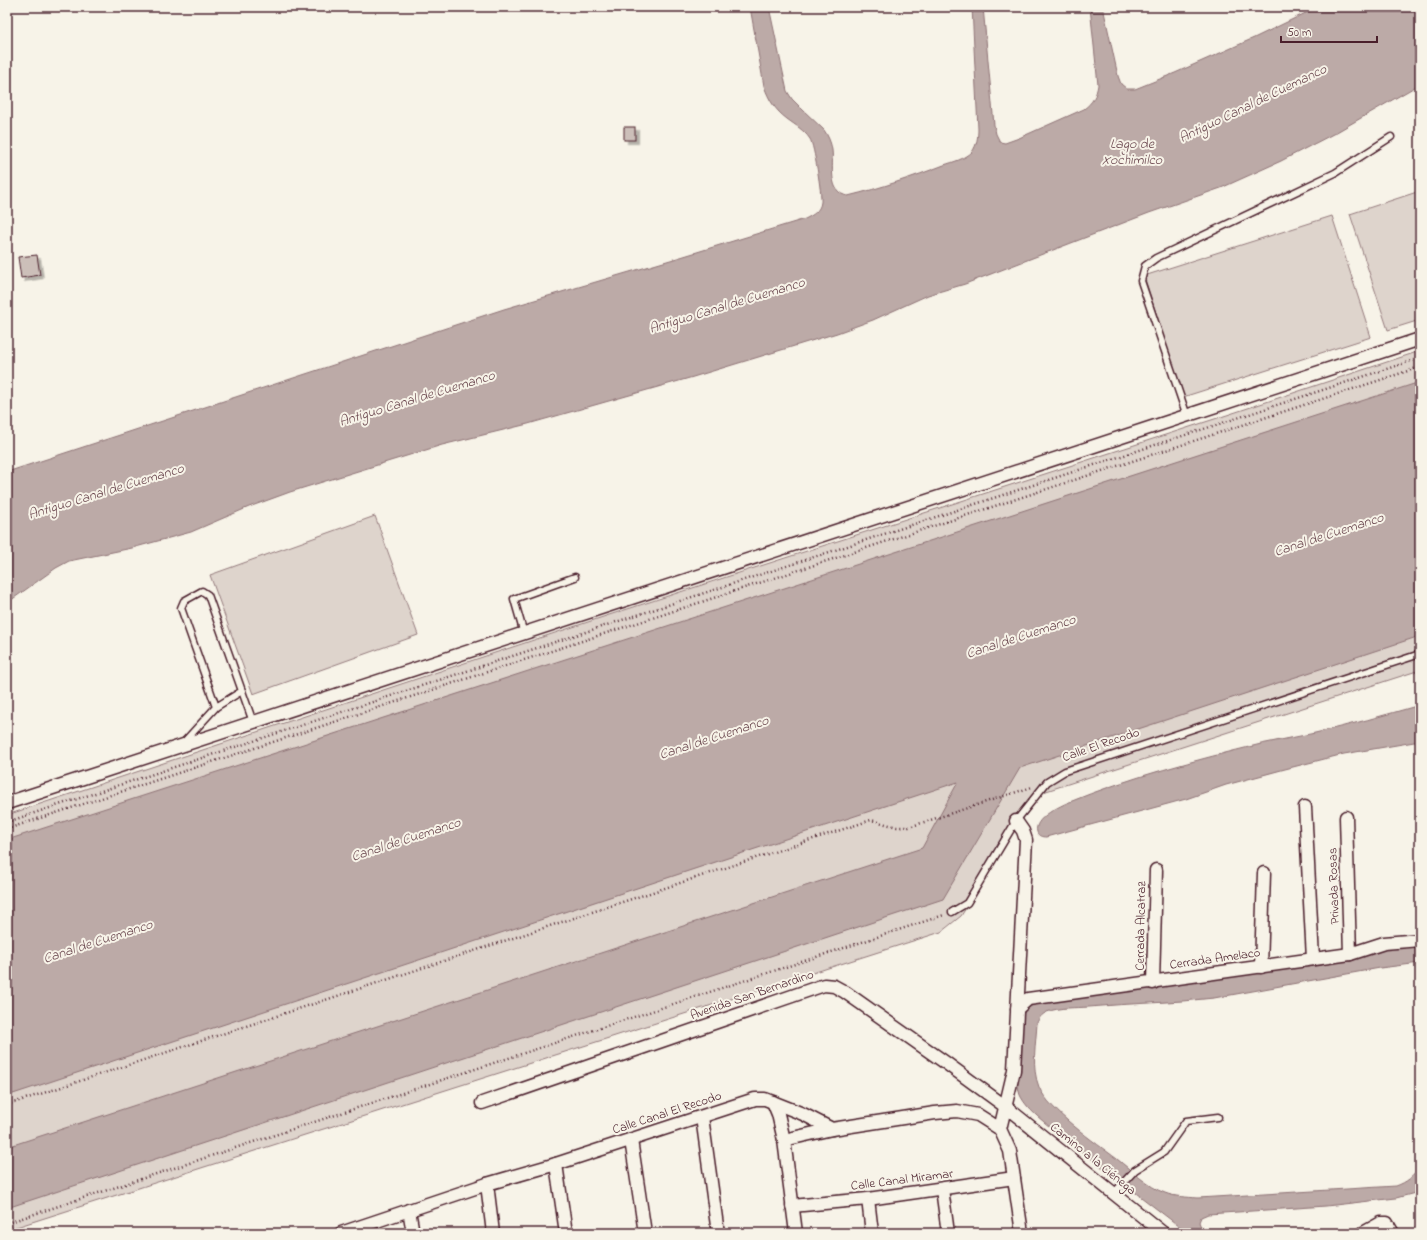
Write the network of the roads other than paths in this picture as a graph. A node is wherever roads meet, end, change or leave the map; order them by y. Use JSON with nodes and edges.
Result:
{"nodes":[{"id":1,"x":1391,"y":137,"type":"dead end"},
{"id":2,"x":1420,"y":340,"type":"edge"},
{"id":3,"x":1187,"y":416,"type":"junction"},
{"id":4,"x":575,"y":577,"type":"dead end"},
{"id":5,"x":524,"y":634,"type":"junction"},
{"id":6,"x":1420,"y":654,"type":"edge"},
{"id":7,"x":242,"y":691,"type":"junction"},
{"id":8,"x":216,"y":707,"type":"junction"},
{"id":9,"x":253,"y":722,"type":"junction"},
{"id":10,"x":179,"y":747,"type":"junction"},
{"id":11,"x":7,"y":803,"type":"edge"},
{"id":12,"x":1305,"y":808,"type":"dead end"},
{"id":13,"x":1346,"y":817,"type":"dead end"},
{"id":14,"x":1016,"y":821,"type":"junction"},
{"id":15,"x":1156,"y":870,"type":"dead end"},
{"id":16,"x":1264,"y":873,"type":"dead end"},
{"id":17,"x":952,"y":912,"type":"road end"},
{"id":18,"x":1420,"y":940,"type":"edge"},
{"id":19,"x":1350,"y":954,"type":"junction"},
{"id":20,"x":1313,"y":959,"type":"junction"},
{"id":21,"x":1261,"y":967,"type":"junction"},
{"id":22,"x":1153,"y":982,"type":"junction"},
{"id":23,"x":1017,"y":1009,"type":"junction"},
{"id":24,"x":773,"y":1102,"type":"junction"},
{"id":25,"x":482,"y":1103,"type":"dead end"},
{"id":26,"x":1006,"y":1107,"type":"junction"},
{"id":27,"x":702,"y":1117,"type":"junction"},
{"id":28,"x":1218,"y":1117,"type":"dead end"},
{"id":29,"x":832,"y":1129,"type":"junction"},
{"id":30,"x":1000,"y":1129,"type":"junction"},
{"id":31,"x":630,"y":1140,"type":"junction"},
{"id":32,"x":784,"y":1140,"type":"junction"},
{"id":33,"x":556,"y":1164,"type":"junction"},
{"id":34,"x":1014,"y":1178,"type":"junction"},
{"id":35,"x":487,"y":1184,"type":"junction"},
{"id":36,"x":942,"y":1189,"type":"junction"},
{"id":37,"x":1118,"y":1189,"type":"junction"},
{"id":38,"x":868,"y":1199,"type":"junction"},
{"id":39,"x":792,"y":1206,"type":"junction"},
{"id":40,"x":410,"y":1210,"type":"junction"},
{"id":41,"x":341,"y":1233,"type":"edge"},
{"id":42,"x":413,"y":1233,"type":"edge"},
{"id":43,"x":493,"y":1233,"type":"edge"},
{"id":44,"x":566,"y":1233,"type":"edge"},
{"id":45,"x":645,"y":1233,"type":"edge"},
{"id":46,"x":718,"y":1233,"type":"edge"},
{"id":47,"x":796,"y":1233,"type":"edge"},
{"id":48,"x":872,"y":1233,"type":"edge"},
{"id":49,"x":948,"y":1233,"type":"edge"},
{"id":50,"x":1022,"y":1233,"type":"edge"},
{"id":51,"x":1163,"y":1233,"type":"edge"},
{"id":52,"x":1363,"y":1233,"type":"edge"},
{"id":53,"x":1393,"y":1233,"type":"edge"}],
"edges":[{"from":1,"to":3,"type":"lane"},
{"from":2,"to":3,"type":"street"},
{"from":3,"to":5,"type":"street"},
{"from":4,"to":5,"type":"lane"},
{"from":5,"to":9,"type":"street"},
{"from":6,"to":14,"type":"lane","name":"Calle El Recodo"},
{"from":7,"to":8,"type":"lane"},
{"from":7,"to":8,"type":"lane"},
{"from":7,"to":9,"type":"lane"},
{"from":8,"to":10,"type":"lane"},
{"from":9,"to":10,"type":"street"},
{"from":10,"to":11,"type":"street"},
{"from":12,"to":20,"type":"street"},
{"from":13,"to":19,"type":"street","name":"Privada Rosas"},
{"from":14,"to":17,"type":"lane","name":"Calle El Recodo"},
{"from":14,"to":23,"type":"street"},
{"from":15,"to":22,"type":"street","name":"Cerrada Alcatraz"},
{"from":16,"to":21,"type":"street"},
{"from":18,"to":19,"type":"street","name":"Cerrada Amelaco"},
{"from":19,"to":20,"type":"street","name":"Cerrada Amelaco"},
{"from":20,"to":21,"type":"street","name":"Cerrada Amelaco"},
{"from":21,"to":22,"type":"street","name":"Cerrada Amelaco"},
{"from":22,"to":23,"type":"street","name":"Cerrada Amelaco"},
{"from":23,"to":26,"type":"street"},
{"from":24,"to":27,"type":"street","name":"Calle Canal El Recodo"},
{"from":24,"to":29,"type":"street","name":"Calle Canal El Recodo"},
{"from":24,"to":32,"type":"street"},
{"from":25,"to":26,"type":"street","name":"Avenida San Bernardino"},
{"from":26,"to":30,"type":"street"},
{"from":26,"to":37,"type":"street","name":"Camino a la Ciénega"},
{"from":27,"to":31,"type":"street","name":"Calle Canal El Recodo"},
{"from":27,"to":46,"type":"street"},
{"from":28,"to":37,"type":"lane"},
{"from":29,"to":30,"type":"street"},
{"from":29,"to":32,"type":"street"},
{"from":30,"to":34,"type":"street"},
{"from":31,"to":33,"type":"street","name":"Calle Canal El Recodo"},
{"from":31,"to":45,"type":"street"},
{"from":32,"to":39,"type":"street"},
{"from":33,"to":35,"type":"street","name":"Calle Canal El Recodo"},
{"from":33,"to":44,"type":"street"},
{"from":34,"to":36,"type":"street","name":"Calle Canal Miramar"},
{"from":34,"to":50,"type":"street"},
{"from":35,"to":40,"type":"street","name":"Calle Canal El Recodo"},
{"from":35,"to":43,"type":"street"},
{"from":36,"to":38,"type":"street","name":"Calle Canal Miramar"},
{"from":36,"to":49,"type":"street"},
{"from":37,"to":51,"type":"street","name":"Camino a la Ciénega"},
{"from":38,"to":39,"type":"street","name":"Calle Canal Miramar"},
{"from":38,"to":48,"type":"street"},
{"from":39,"to":47,"type":"street"},
{"from":40,"to":41,"type":"street","name":"Calle Canal El Recodo"},
{"from":40,"to":42,"type":"street"},
{"from":52,"to":53,"type":"street"}]}
